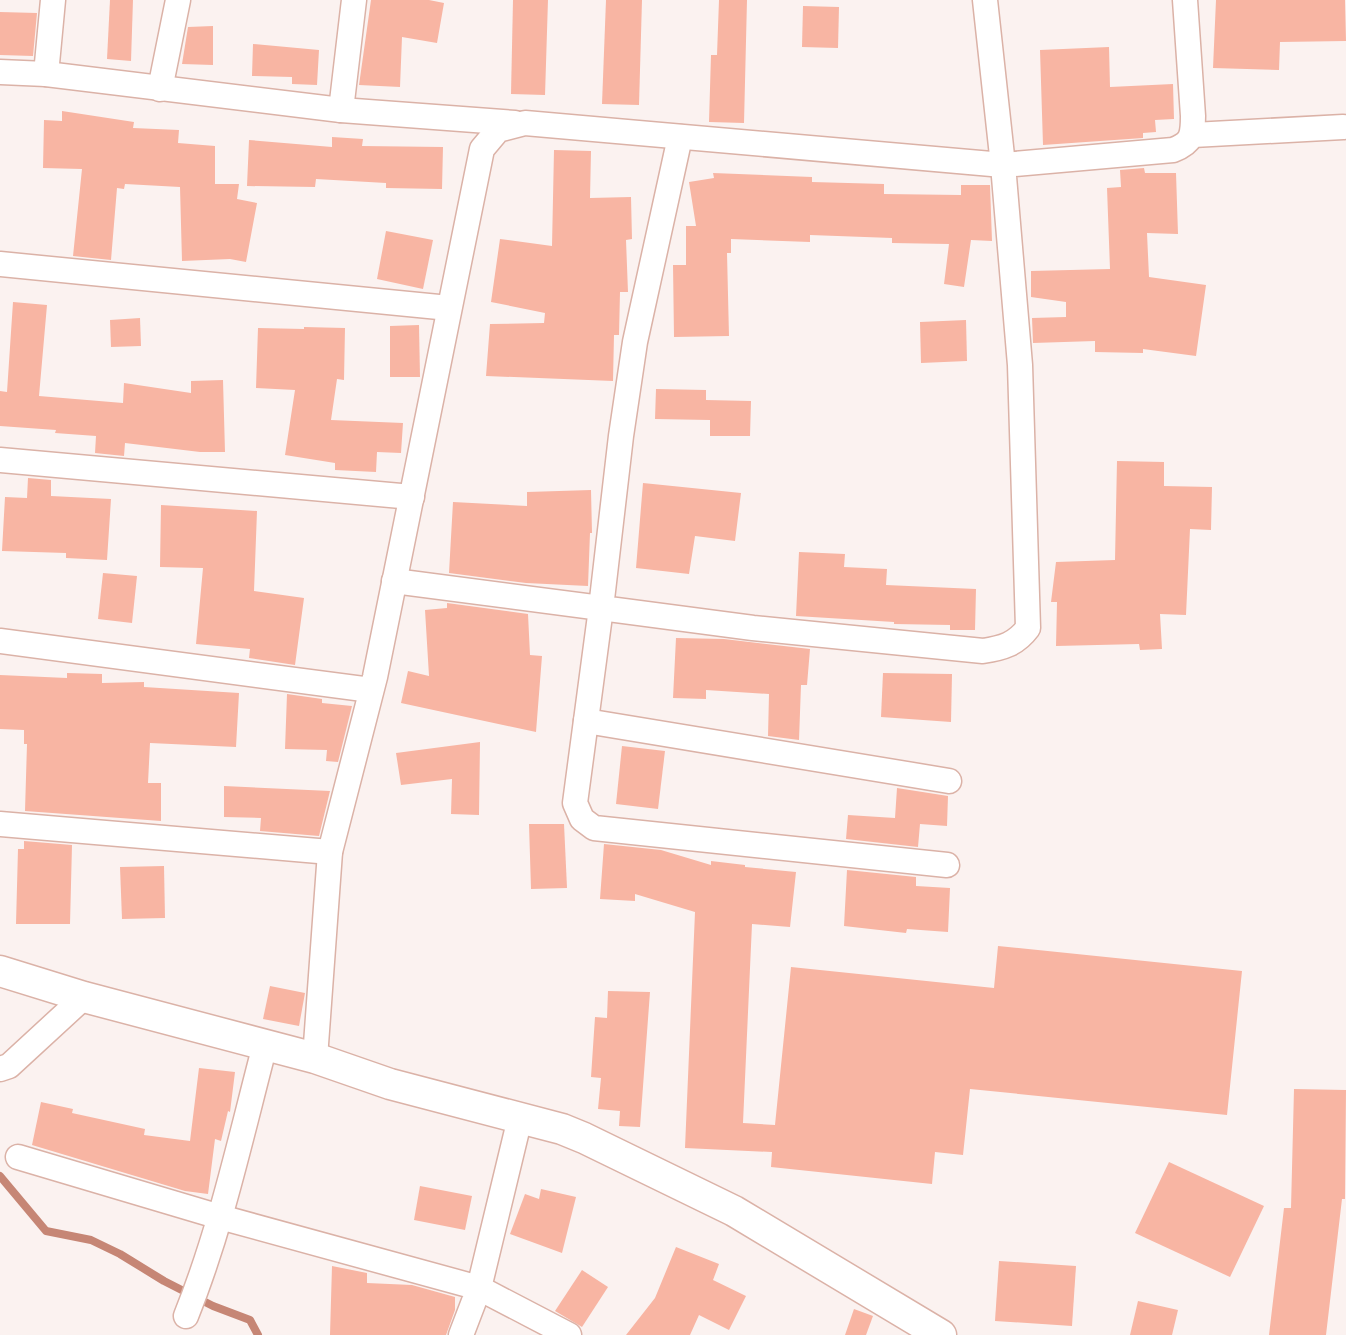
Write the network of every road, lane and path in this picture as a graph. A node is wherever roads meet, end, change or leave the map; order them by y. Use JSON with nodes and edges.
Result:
{"nodes":[{"id":1,"x":53,"y":0,"type":"edge"},
{"id":2,"x":178,"y":0,"type":"edge"},
{"id":3,"x":354,"y":0,"type":"edge"},
{"id":4,"x":985,"y":0,"type":"edge"},
{"id":5,"x":1185,"y":0,"type":"edge"},
{"id":6,"x":0,"y":72,"type":"edge"},
{"id":7,"x":46,"y":74,"type":"junction"},
{"id":8,"x":160,"y":89,"type":"junction"},
{"id":9,"x":341,"y":110,"type":"junction"},
{"id":10,"x":525,"y":123,"type":"junction"},
{"id":11,"x":1343,"y":127,"type":"dead end"},
{"id":12,"x":1193,"y":135,"type":"junction"},
{"id":13,"x":680,"y":137,"type":"junction"},
{"id":14,"x":1003,"y":165,"type":"junction"},
{"id":15,"x":0,"y":264,"type":"edge"},
{"id":16,"x":449,"y":308,"type":"junction"},
{"id":17,"x":0,"y":460,"type":"edge"},
{"id":18,"x":412,"y":497,"type":"junction"},
{"id":19,"x":394,"y":581,"type":"junction"},
{"id":20,"x":601,"y":608,"type":"junction"},
{"id":21,"x":0,"y":641,"type":"edge"},
{"id":22,"x":371,"y":690,"type":"junction"},
{"id":23,"x":586,"y":721,"type":"junction"},
{"id":24,"x":949,"y":781,"type":"dead end"},
{"id":25,"x":0,"y":824,"type":"edge"},
{"id":26,"x":330,"y":852,"type":"junction"},
{"id":27,"x":947,"y":865,"type":"dead end"},
{"id":28,"x":0,"y":971,"type":"edge"},
{"id":29,"x":84,"y":997,"type":"junction"},
{"id":30,"x":265,"y":1045,"type":"junction"},
{"id":31,"x":315,"y":1058,"type":"junction"},
{"id":32,"x":0,"y":1069,"type":"edge"},
{"id":33,"x":520,"y":1118,"type":"junction"},
{"id":34,"x":18,"y":1157,"type":"dead end"},
{"id":35,"x":220,"y":1217,"type":"junction"},
{"id":36,"x":479,"y":1288,"type":"junction"},
{"id":37,"x":186,"y":1316,"type":"dead end"},
{"id":38,"x":461,"y":1335,"type":"edge"},
{"id":39,"x":569,"y":1335,"type":"edge"},
{"id":40,"x":941,"y":1335,"type":"edge"}],
"edges":[{"from":1,"to":7,"type":"street"},
{"from":2,"to":8,"type":"street"},
{"from":3,"to":9,"type":"street"},
{"from":4,"to":14,"type":"street"},
{"from":5,"to":12,"type":"street"},
{"from":6,"to":7,"type":"street"},
{"from":7,"to":8,"type":"street"},
{"from":8,"to":9,"type":"street"},
{"from":9,"to":10,"type":"street"},
{"from":10,"to":13,"type":"street"},
{"from":10,"to":16,"type":"street"},
{"from":11,"to":12,"type":"street"},
{"from":12,"to":14,"type":"street"},
{"from":13,"to":14,"type":"street"},
{"from":13,"to":20,"type":"street"},
{"from":14,"to":20,"type":"street"},
{"from":15,"to":16,"type":"street"},
{"from":16,"to":18,"type":"street"},
{"from":17,"to":18,"type":"street"},
{"from":18,"to":19,"type":"street"},
{"from":19,"to":20,"type":"street"},
{"from":19,"to":22,"type":"street"},
{"from":20,"to":23,"type":"street"},
{"from":21,"to":22,"type":"street"},
{"from":22,"to":26,"type":"street"},
{"from":23,"to":24,"type":"street"},
{"from":23,"to":27,"type":"street"},
{"from":25,"to":26,"type":"street"},
{"from":26,"to":31,"type":"street"},
{"from":28,"to":29,"type":"street"},
{"from":29,"to":30,"type":"street"},
{"from":29,"to":32,"type":"street"},
{"from":30,"to":31,"type":"street"},
{"from":30,"to":35,"type":"street"},
{"from":31,"to":33,"type":"street"},
{"from":33,"to":36,"type":"street"},
{"from":33,"to":40,"type":"street"},
{"from":34,"to":35,"type":"street"},
{"from":35,"to":36,"type":"street"},
{"from":35,"to":37,"type":"street"},
{"from":36,"to":38,"type":"street"},
{"from":36,"to":39,"type":"street"}]}
